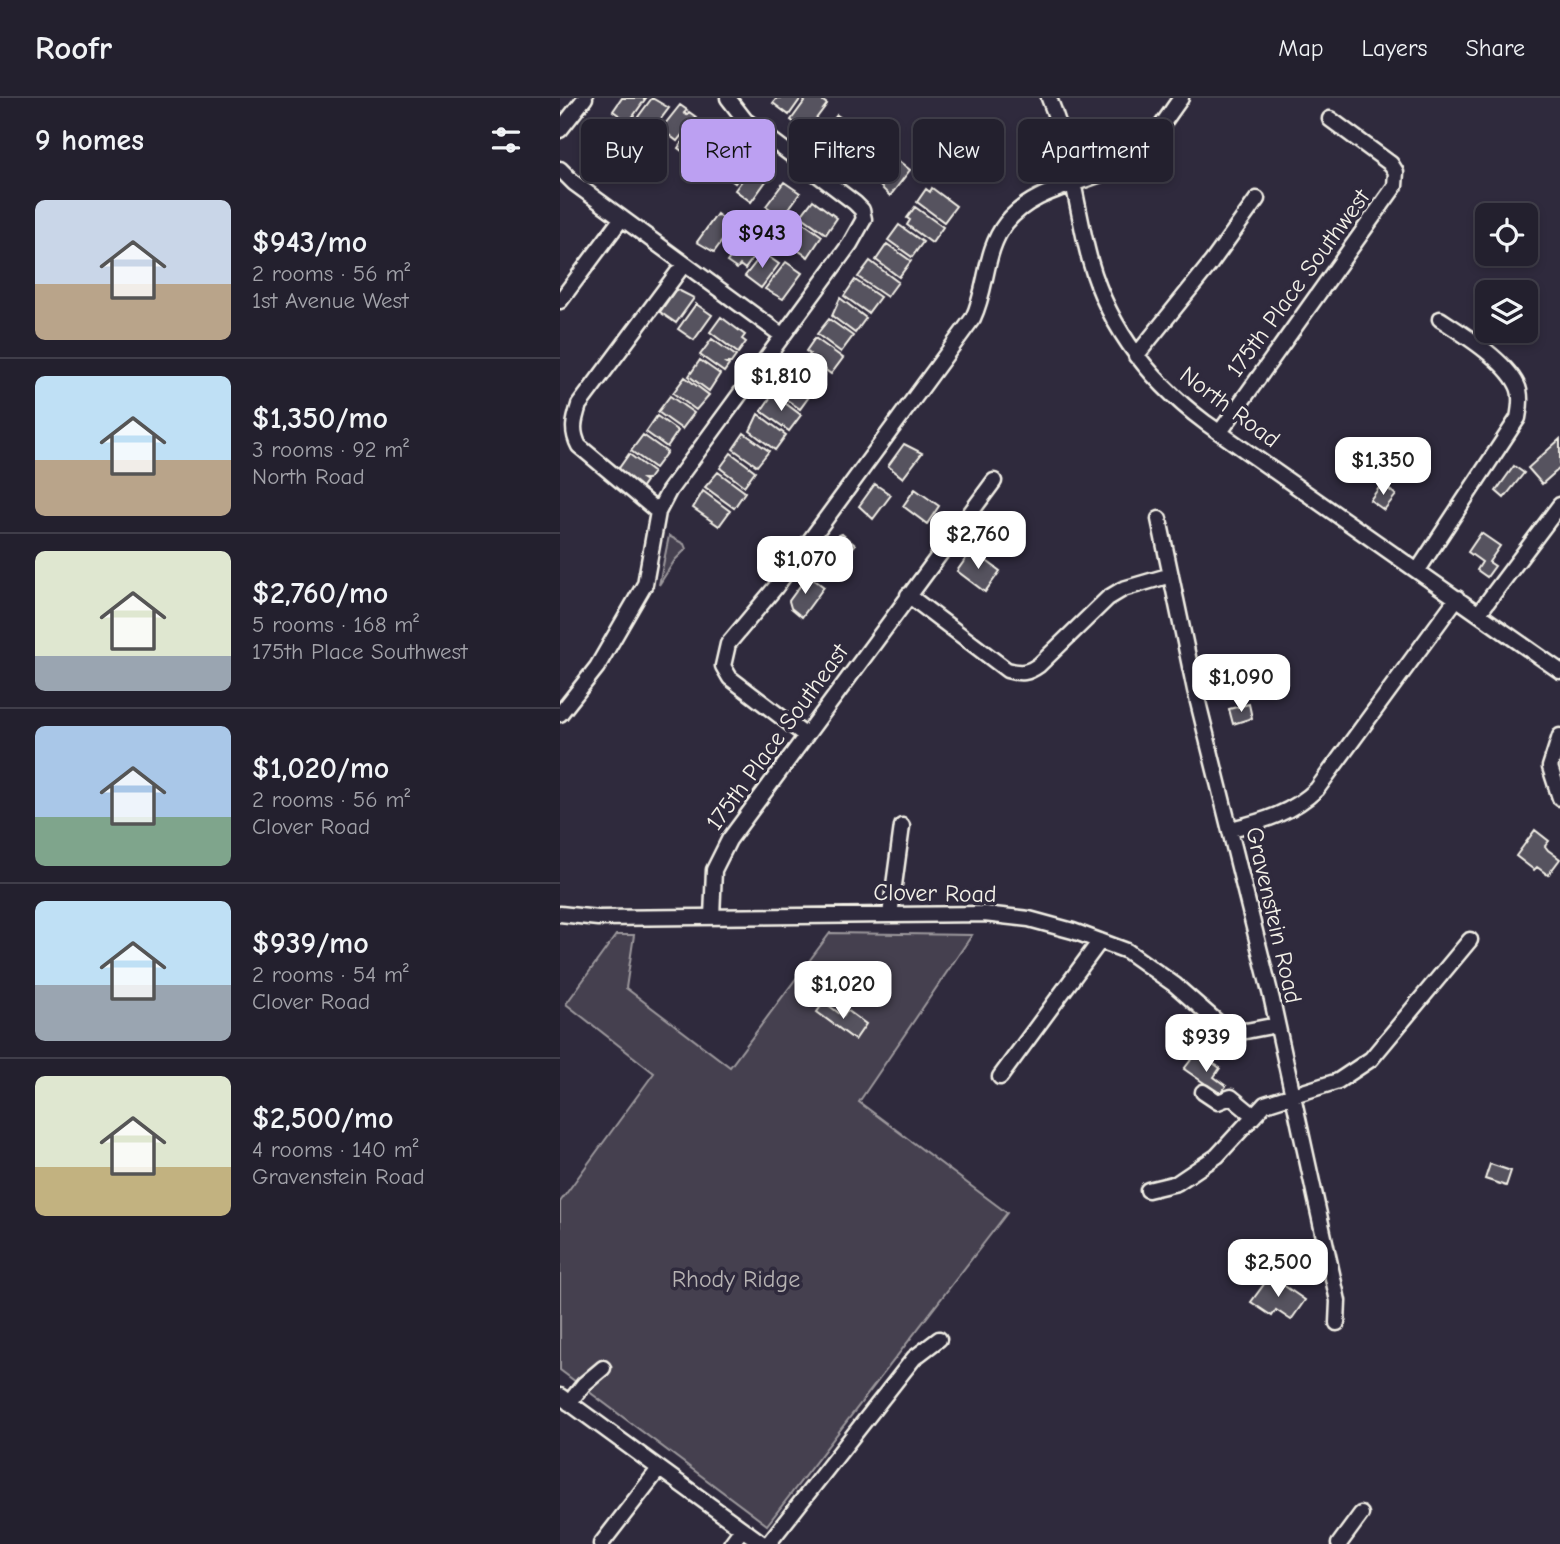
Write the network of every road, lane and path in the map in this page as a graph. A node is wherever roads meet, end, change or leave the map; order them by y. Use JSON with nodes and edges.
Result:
{"nodes":[{"id":1,"x":585,"y":98,"type":"edge"},
{"id":2,"x":728,"y":98,"type":"edge"},
{"id":3,"x":1049,"y":98,"type":"edge"},
{"id":4,"x":1181,"y":98,"type":"edge"},
{"id":5,"x":1055,"y":119,"type":"edge"},
{"id":6,"x":1165,"y":119,"type":"edge"},
{"id":7,"x":1330,"y":119,"type":"dead end"},
{"id":8,"x":560,"y":130,"type":"edge"},
{"id":9,"x":560,"y":169,"type":"edge"},
{"id":10,"x":1074,"y":182,"type":"joint"},
{"id":11,"x":1257,"y":199,"type":"dead end"},
{"id":12,"x":622,"y":218,"type":"junction"},
{"id":13,"x":684,"y":264,"type":"junction"},
{"id":14,"x":560,"y":301,"type":"edge"},
{"id":15,"x":1440,"y":319,"type":"dead end"},
{"id":16,"x":783,"y":336,"type":"junction"},
{"id":17,"x":1136,"y":356,"type":"junction"},
{"id":18,"x":1220,"y":432,"type":"junction"},
{"id":19,"x":994,"y":481,"type":"dead end"},
{"id":20,"x":1560,"y":505,"type":"edge"},
{"id":21,"x":659,"y":512,"type":"junction"},
{"id":22,"x":1159,"y":519,"type":"dead end"},
{"id":23,"x":1418,"y":570,"type":"junction"},
{"id":24,"x":1171,"y":575,"type":"junction"},
{"id":25,"x":908,"y":595,"type":"junction"},
{"id":26,"x":1457,"y":598,"type":"junction"},
{"id":27,"x":1479,"y":613,"type":"junction"},
{"id":28,"x":1560,"y":671,"type":"edge"},
{"id":29,"x":560,"y":714,"type":"edge"},
{"id":30,"x":806,"y":736,"type":"junction"},
{"id":31,"x":1560,"y":736,"type":"edge"},
{"id":32,"x":1560,"y":798,"type":"edge"},
{"id":33,"x":902,"y":826,"type":"dead end"},
{"id":34,"x":1231,"y":828,"type":"junction"},
{"id":35,"x":560,"y":914,"type":"edge"},
{"id":36,"x":890,"y":915,"type":"junction"},
{"id":37,"x":712,"y":917,"type":"junction"},
{"id":38,"x":1470,"y":940,"type":"dead end"},
{"id":39,"x":1100,"y":941,"type":"junction"},
{"id":40,"x":1277,"y":1025,"type":"junction"},
{"id":41,"x":1000,"y":1077,"type":"dead end"},
{"id":42,"x":1203,"y":1092,"type":"dead end"},
{"id":43,"x":1292,"y":1094,"type":"junction"},
{"id":44,"x":1254,"y":1116,"type":"junction"},
{"id":45,"x":1147,"y":1190,"type":"dead end"},
{"id":46,"x":1337,"y":1323,"type":"dead end"},
{"id":47,"x":939,"y":1339,"type":"dead end"},
{"id":48,"x":603,"y":1368,"type":"dead end"},
{"id":49,"x":565,"y":1400,"type":"edge"},
{"id":50,"x":659,"y":1469,"type":"junction"},
{"id":51,"x":1361,"y":1514,"type":"dead end"},
{"id":52,"x":742,"y":1529,"type":"junction"},
{"id":53,"x":601,"y":1544,"type":"edge"},
{"id":54,"x":731,"y":1544,"type":"edge"},
{"id":55,"x":766,"y":1544,"type":"edge"},
{"id":56,"x":1339,"y":1544,"type":"edge"}],
"edges":[{"from":1,"to":8,"type":"street"},
{"from":2,"to":16,"type":"street"},
{"from":3,"to":5,"type":"street","name":"North Road"},
{"from":4,"to":6,"type":"street"},
{"from":7,"to":18,"type":"street","name":"175th Place Southwest"},
{"from":9,"to":12,"type":"street"},
{"from":10,"to":17,"type":"street","name":"North Road"},
{"from":10,"to":30,"type":"street"},
{"from":11,"to":17,"type":"street"},
{"from":12,"to":13,"type":"street"},
{"from":12,"to":14,"type":"street"},
{"from":13,"to":16,"type":"street"},
{"from":13,"to":21,"type":"street"},
{"from":15,"to":23,"type":"street"},
{"from":16,"to":21,"type":"street"},
{"from":17,"to":18,"type":"street","name":"North Road"},
{"from":18,"to":23,"type":"street","name":"North Road"},
{"from":19,"to":25,"type":"street"},
{"from":20,"to":27,"type":"street"},
{"from":21,"to":29,"type":"street"},
{"from":22,"to":24,"type":"street","name":"Gravenstein Road"},
{"from":23,"to":26,"type":"street","name":"North Road"},
{"from":24,"to":25,"type":"street"},
{"from":24,"to":34,"type":"street","name":"Gravenstein Road"},
{"from":25,"to":30,"type":"street","name":"175th Place Southeast"},
{"from":26,"to":27,"type":"street","name":"North Road"},
{"from":26,"to":34,"type":"street"},
{"from":27,"to":28,"type":"street","name":"North Road"},
{"from":30,"to":37,"type":"street","name":"175th Place Southeast"},
{"from":31,"to":32,"type":"street"},
{"from":33,"to":36,"type":"street"},
{"from":34,"to":40,"type":"street","name":"Gravenstein Road"},
{"from":35,"to":37,"type":"street","name":"Clover Road"},
{"from":36,"to":37,"type":"street","name":"Clover Road"},
{"from":36,"to":39,"type":"street","name":"Clover Road"},
{"from":38,"to":43,"type":"street"},
{"from":39,"to":40,"type":"street","name":"Clover Road"},
{"from":39,"to":41,"type":"street"},
{"from":40,"to":43,"type":"street","name":"Gravenstein Road"},
{"from":42,"to":44,"type":"street"},
{"from":43,"to":44,"type":"street"},
{"from":43,"to":46,"type":"street","name":"Gravenstein Road"},
{"from":44,"to":45,"type":"street"},
{"from":47,"to":55,"type":"street"},
{"from":48,"to":49,"type":"street"},
{"from":49,"to":50,"type":"street"},
{"from":50,"to":52,"type":"street"},
{"from":50,"to":53,"type":"street"},
{"from":51,"to":56,"type":"street"},
{"from":52,"to":54,"type":"street"},
{"from":52,"to":55,"type":"street"}]}
